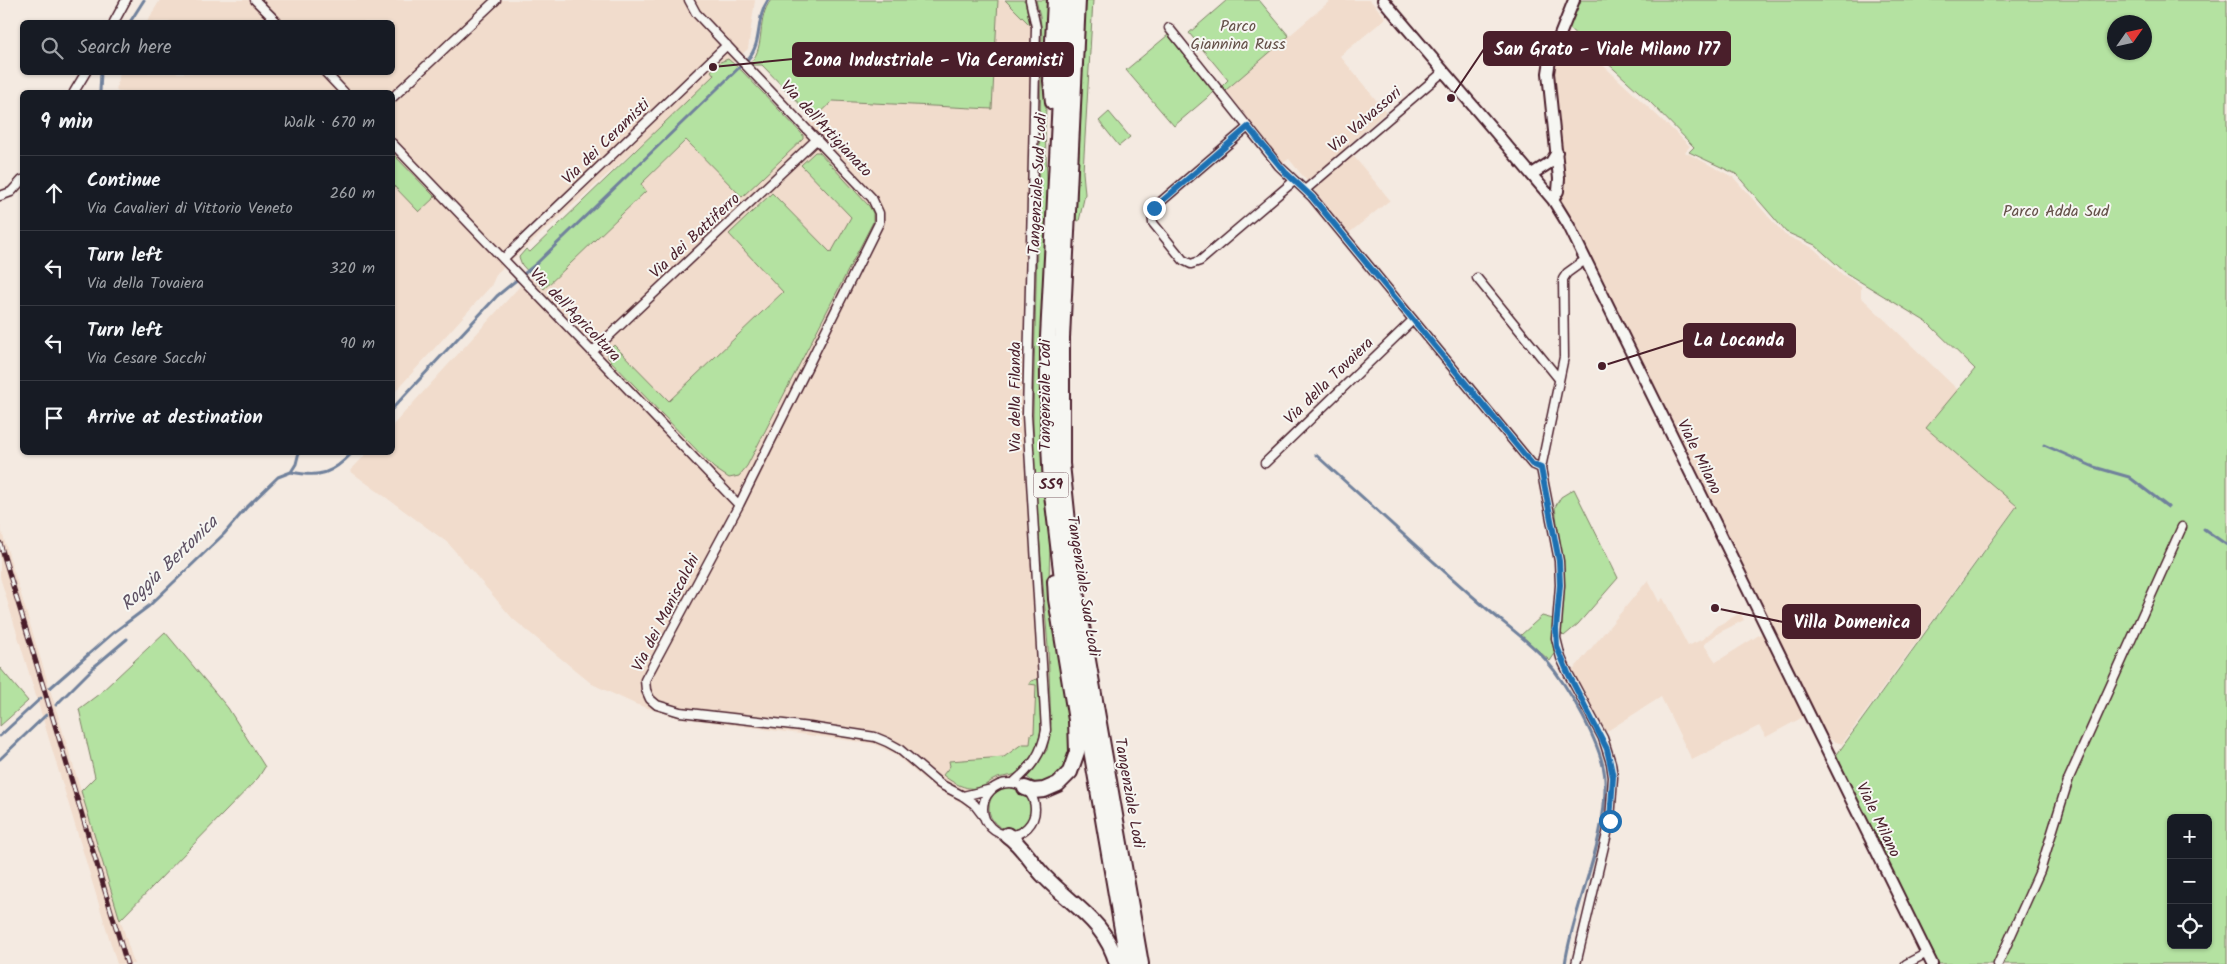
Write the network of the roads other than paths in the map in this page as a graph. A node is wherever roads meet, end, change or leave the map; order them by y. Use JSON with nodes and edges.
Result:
{"nodes":[{"id":1,"x":126,"y":0,"type":"edge"},
{"id":2,"x":255,"y":0,"type":"edge"},
{"id":3,"x":496,"y":0,"type":"edge"},
{"id":4,"x":689,"y":0,"type":"edge"},
{"id":5,"x":1030,"y":0,"type":"edge"},
{"id":6,"x":1055,"y":0,"type":"edge"},
{"id":7,"x":1065,"y":0,"type":"edge"},
{"id":8,"x":1078,"y":0,"type":"edge"},
{"id":9,"x":1383,"y":0,"type":"edge"},
{"id":10,"x":1574,"y":0,"type":"edge"},
{"id":11,"x":115,"y":20,"type":"edge"},
{"id":12,"x":275,"y":20,"type":"edge"},
{"id":13,"x":1169,"y":28,"type":"dead end"},
{"id":14,"x":727,"y":46,"type":"junction"},
{"id":15,"x":1443,"y":72,"type":"junction"},
{"id":16,"x":84,"y":75,"type":"edge"},
{"id":17,"x":328,"y":75,"type":"edge"},
{"id":18,"x":75,"y":90,"type":"edge"},
{"id":19,"x":342,"y":90,"type":"edge"},
{"id":20,"x":395,"y":95,"type":"edge"},
{"id":21,"x":1058,"y":127,"type":"junction"},
{"id":22,"x":1248,"y":127,"type":"junction"},
{"id":23,"x":817,"y":139,"type":"junction"},
{"id":24,"x":395,"y":146,"type":"edge"},
{"id":25,"x":1557,"y":152,"type":"junction"},
{"id":26,"x":1532,"y":174,"type":"junction"},
{"id":27,"x":1294,"y":181,"type":"junction"},
{"id":28,"x":20,"y":182,"type":"edge"},
{"id":29,"x":1305,"y":190,"type":"junction"},
{"id":30,"x":0,"y":196,"type":"edge"},
{"id":31,"x":1553,"y":200,"type":"junction"},
{"id":32,"x":879,"y":213,"type":"joint"},
{"id":33,"x":503,"y":259,"type":"junction"},
{"id":34,"x":1584,"y":260,"type":"junction"},
{"id":35,"x":1477,"y":278,"type":"dead end"},
{"id":36,"x":1413,"y":320,"type":"junction"},
{"id":37,"x":592,"y":352,"type":"junction"},
{"id":38,"x":1559,"y":379,"type":"junction"},
{"id":39,"x":1265,"y":463,"type":"dead end"},
{"id":40,"x":1541,"y":468,"type":"junction"},
{"id":41,"x":739,"y":505,"type":"junction"},
{"id":42,"x":2182,"y":527,"type":"dead end"},
{"id":43,"x":1058,"y":550,"type":"junction"},
{"id":44,"x":1019,"y":785,"type":"junction"},
{"id":45,"x":992,"y":789,"type":"junction"},
{"id":46,"x":963,"y":796,"type":"junction"},
{"id":47,"x":984,"y":817,"type":"junction"},
{"id":48,"x":1006,"y":835,"type":"junction"},
{"id":49,"x":1927,"y":953,"type":"junction"},
{"id":50,"x":1117,"y":964,"type":"edge"},
{"id":51,"x":1128,"y":964,"type":"edge"},
{"id":52,"x":1141,"y":964,"type":"edge"},
{"id":53,"x":1576,"y":964,"type":"edge"},
{"id":54,"x":1906,"y":964,"type":"edge"},
{"id":55,"x":1932,"y":964,"type":"edge"},
{"id":56,"x":1998,"y":964,"type":"edge"}],
"edges":[{"from":1,"to":11,"type":"street"},
{"from":2,"to":12,"type":"street"},
{"from":3,"to":20,"type":"street"},
{"from":4,"to":14,"type":"street","name":"Via dell'Artigianato"},
{"from":5,"to":44,"type":"street","name":"Via della Filanda"},
{"from":6,"to":21,"type":"highway"},
{"from":7,"to":21,"type":"highway","name":"Tangenziale Sud Lodi","number":"SS9"},
{"from":8,"to":52,"type":"highway","name":"Tangenziale Lodi","number":"SS9"},
{"from":9,"to":15,"type":"street","name":"Viale Milano"},
{"from":10,"to":25,"type":"street"},
{"from":13,"to":22,"type":"street"},
{"from":14,"to":23,"type":"street","name":"Via dell'Artigianato"},
{"from":14,"to":33,"type":"street","name":"Via dei Ceramisti"},
{"from":15,"to":26,"type":"street","name":"Viale Milano"},
{"from":15,"to":29,"type":"street","name":"Via Valvassori"},
{"from":16,"to":18,"type":"street"},
{"from":17,"to":19,"type":"street"},
{"from":21,"to":43,"type":"highway","name":"Tangenziale Sud Lodi","number":"SS9"},
{"from":22,"to":27,"type":"street"},
{"from":22,"to":27,"type":"street"},
{"from":23,"to":32,"type":"street","name":"Via dell'Artigianato"},
{"from":23,"to":37,"type":"street","name":"Via dei Battiferro"},
{"from":24,"to":33,"type":"street","name":"Via dell'Agricoltura"},
{"from":25,"to":26,"type":"street"},
{"from":25,"to":31,"type":"street"},
{"from":26,"to":31,"type":"street","name":"Viale Milano"},
{"from":27,"to":29,"type":"street"},
{"from":28,"to":30,"type":"street"},
{"from":29,"to":36,"type":"street"},
{"from":31,"to":34,"type":"street","name":"Viale Milano"},
{"from":32,"to":41,"type":"street","name":"Via dei Maniscalchi"},
{"from":33,"to":37,"type":"street","name":"Via dell'Agricoltura"},
{"from":34,"to":38,"type":"street"},
{"from":34,"to":49,"type":"street","name":"Viale Milano"},
{"from":35,"to":38,"type":"street"},
{"from":36,"to":39,"type":"street","name":"Via della Tovaiera"},
{"from":36,"to":40,"type":"street"},
{"from":37,"to":41,"type":"street","name":"Via dell'Agricoltura"},
{"from":38,"to":40,"type":"street"},
{"from":40,"to":53,"type":"street"},
{"from":41,"to":46,"type":"street","name":"Via dei Maniscalchi"},
{"from":42,"to":56,"type":"street"},
{"from":43,"to":44,"type":"highway"},
{"from":43,"to":51,"type":"highway","name":"Tangenziale Sud Lodi","number":"SS9"},
{"from":44,"to":45,"type":"street"},
{"from":44,"to":48,"type":"street"},
{"from":45,"to":46,"type":"street"},
{"from":45,"to":47,"type":"street"},
{"from":46,"to":47,"type":"street"},
{"from":47,"to":48,"type":"street"},
{"from":48,"to":50,"type":"highway"},
{"from":49,"to":54,"type":"street"},
{"from":49,"to":55,"type":"street","name":"Viale Milano"}]}
